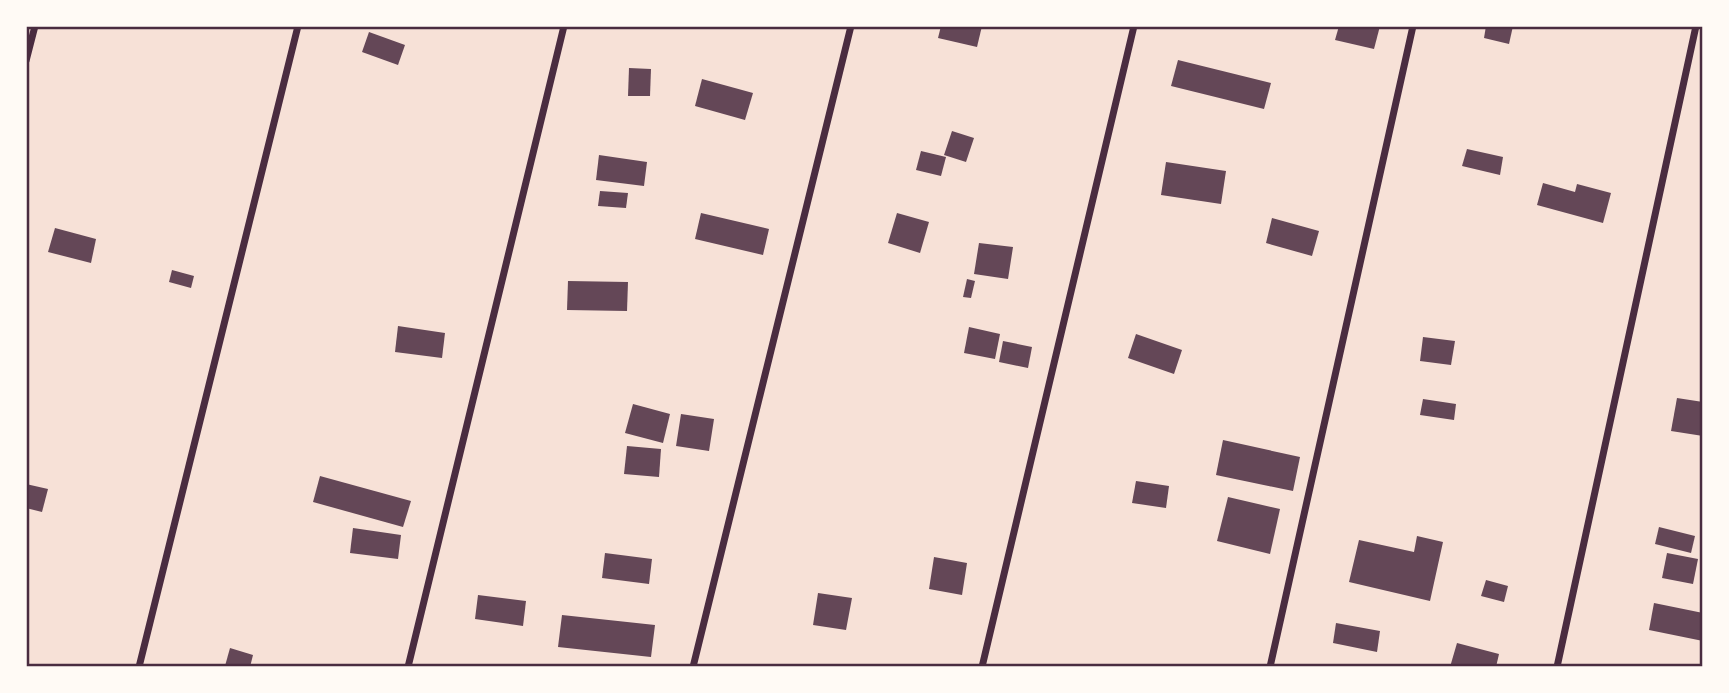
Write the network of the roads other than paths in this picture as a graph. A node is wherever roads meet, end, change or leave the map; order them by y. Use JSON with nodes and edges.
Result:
{"nodes":[{"id":1,"x":35,"y":26,"type":"edge"},
{"id":2,"x":298,"y":26,"type":"edge"},
{"id":3,"x":564,"y":26,"type":"edge"},
{"id":4,"x":851,"y":26,"type":"edge"},
{"id":5,"x":1134,"y":26,"type":"edge"},
{"id":6,"x":1413,"y":26,"type":"edge"},
{"id":7,"x":1696,"y":26,"type":"edge"},
{"id":8,"x":26,"y":61,"type":"edge"},
{"id":9,"x":139,"y":667,"type":"edge"},
{"id":10,"x":408,"y":667,"type":"edge"},
{"id":11,"x":693,"y":667,"type":"edge"},
{"id":12,"x":982,"y":667,"type":"edge"},
{"id":13,"x":1270,"y":667,"type":"edge"},
{"id":14,"x":1557,"y":667,"type":"edge"}],
"edges":[{"from":1,"to":8,"type":"street"},
{"from":2,"to":9,"type":"street"},
{"from":3,"to":10,"type":"street"},
{"from":4,"to":11,"type":"street"},
{"from":5,"to":12,"type":"street"},
{"from":6,"to":13,"type":"street"},
{"from":7,"to":14,"type":"street"}]}
